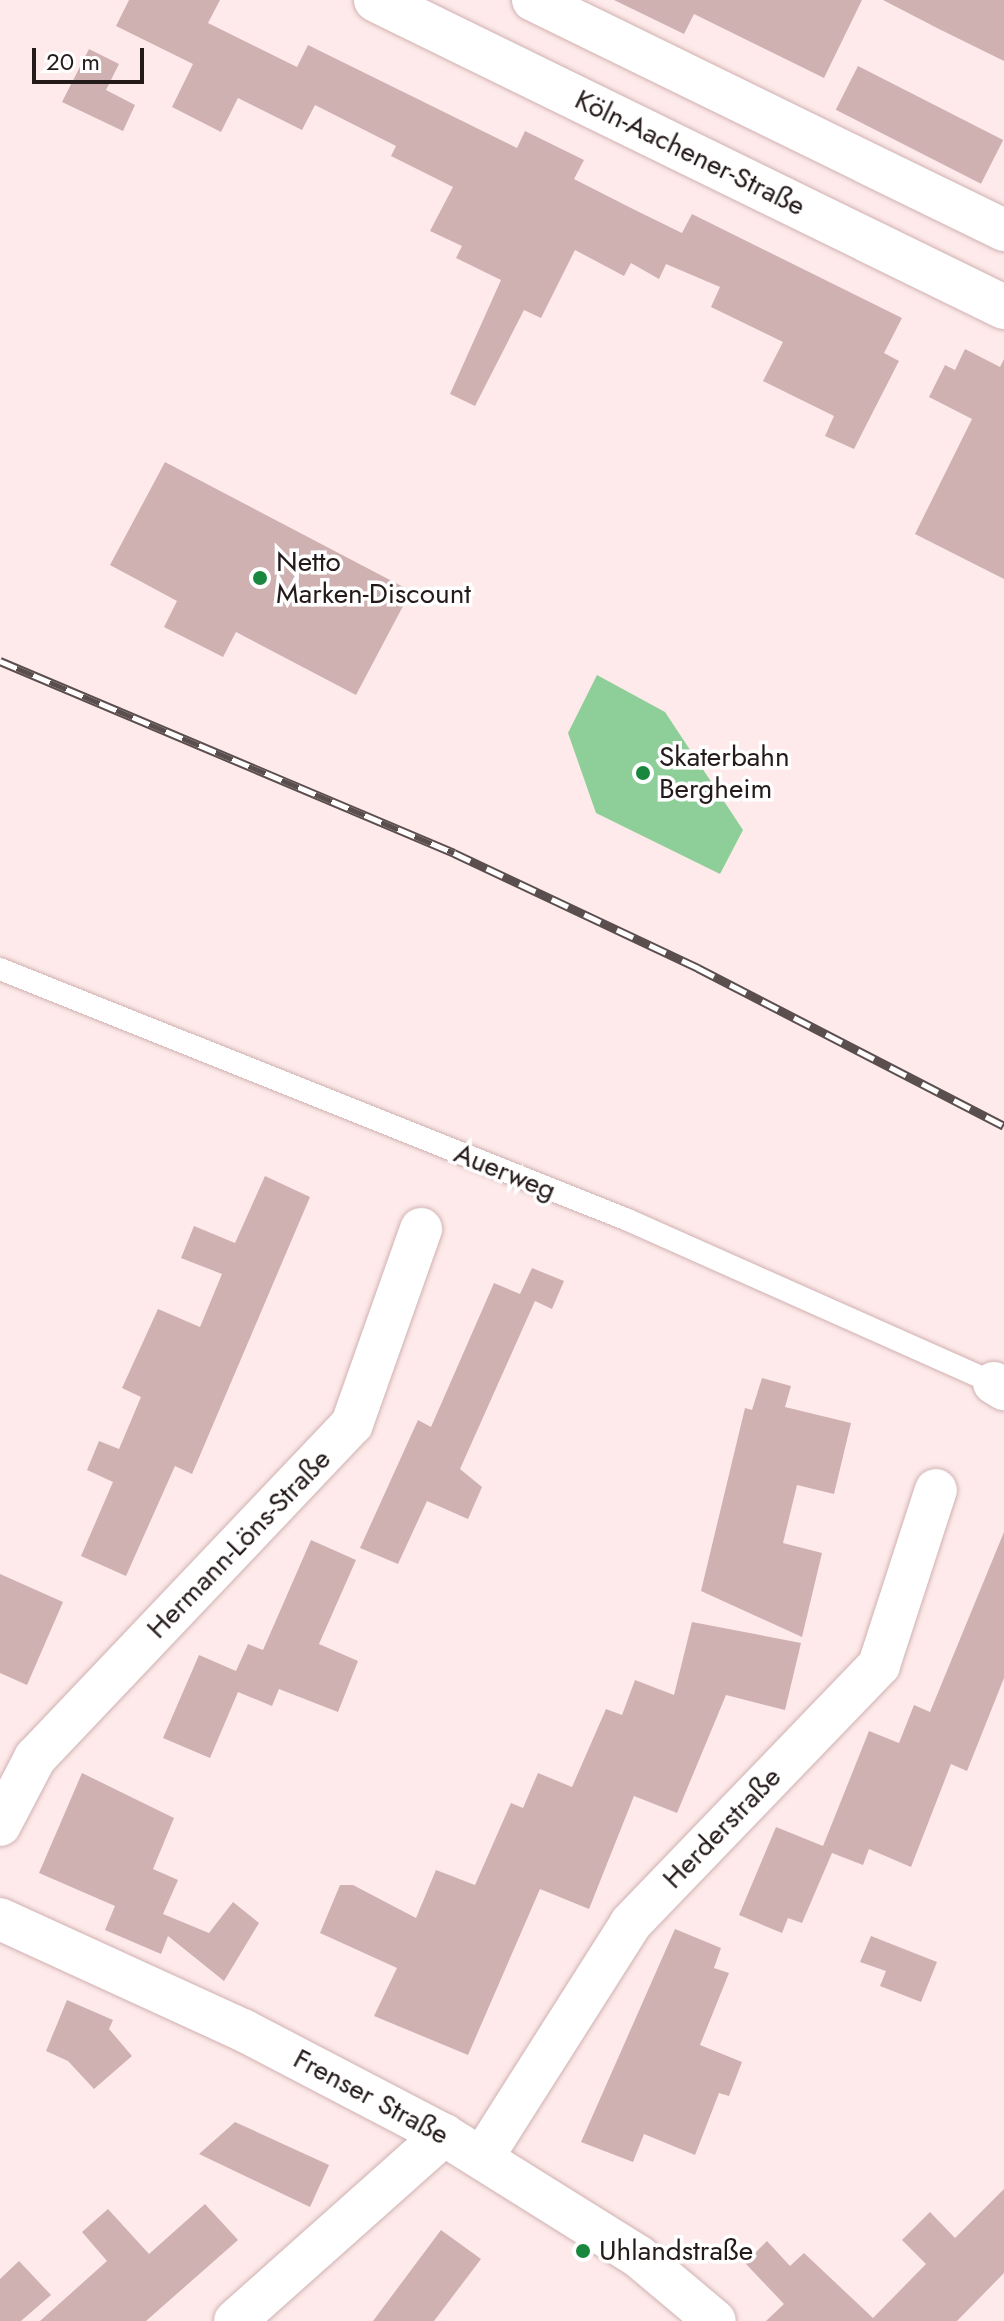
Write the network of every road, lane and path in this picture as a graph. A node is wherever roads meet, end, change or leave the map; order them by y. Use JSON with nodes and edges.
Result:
{"nodes":[{"id":1,"x":376,"y":0,"type":"edge"},
{"id":2,"x":533,"y":0,"type":"edge"},
{"id":3,"x":1004,"y":230,"type":"edge"},
{"id":4,"x":1004,"y":307,"type":"edge"},
{"id":5,"x":0,"y":969,"type":"edge"},
{"id":6,"x":421,"y":1229,"type":"dead end"},
{"id":7,"x":999,"y":1386,"type":"edge"},
{"id":8,"x":936,"y":1490,"type":"dead end"},
{"id":9,"x":0,"y":1825,"type":"edge"},
{"id":10,"x":0,"y":1919,"type":"edge"},
{"id":11,"x":444,"y":2135,"type":"junction"},
{"id":12,"x":482,"y":2158,"type":"junction"},
{"id":13,"x":235,"y":2321,"type":"edge"},
{"id":14,"x":715,"y":2321,"type":"edge"}],
"edges":[{"from":1,"to":4,"type":"main road","name":"Köln-Aachener-Straße"},
{"from":2,"to":3,"type":"street"},
{"from":5,"to":7,"type":"lane","name":"Auerweg"},
{"from":6,"to":9,"type":"street","name":"Hermann-Löns-Straße"},
{"from":8,"to":12,"type":"street","name":"Herderstraße"},
{"from":10,"to":11,"type":"street","name":"Frenser Straße"},
{"from":11,"to":12,"type":"street","name":"Frenser Straße"},
{"from":11,"to":13,"type":"street"},
{"from":12,"to":14,"type":"street","name":"Frenser Straße"}]}
